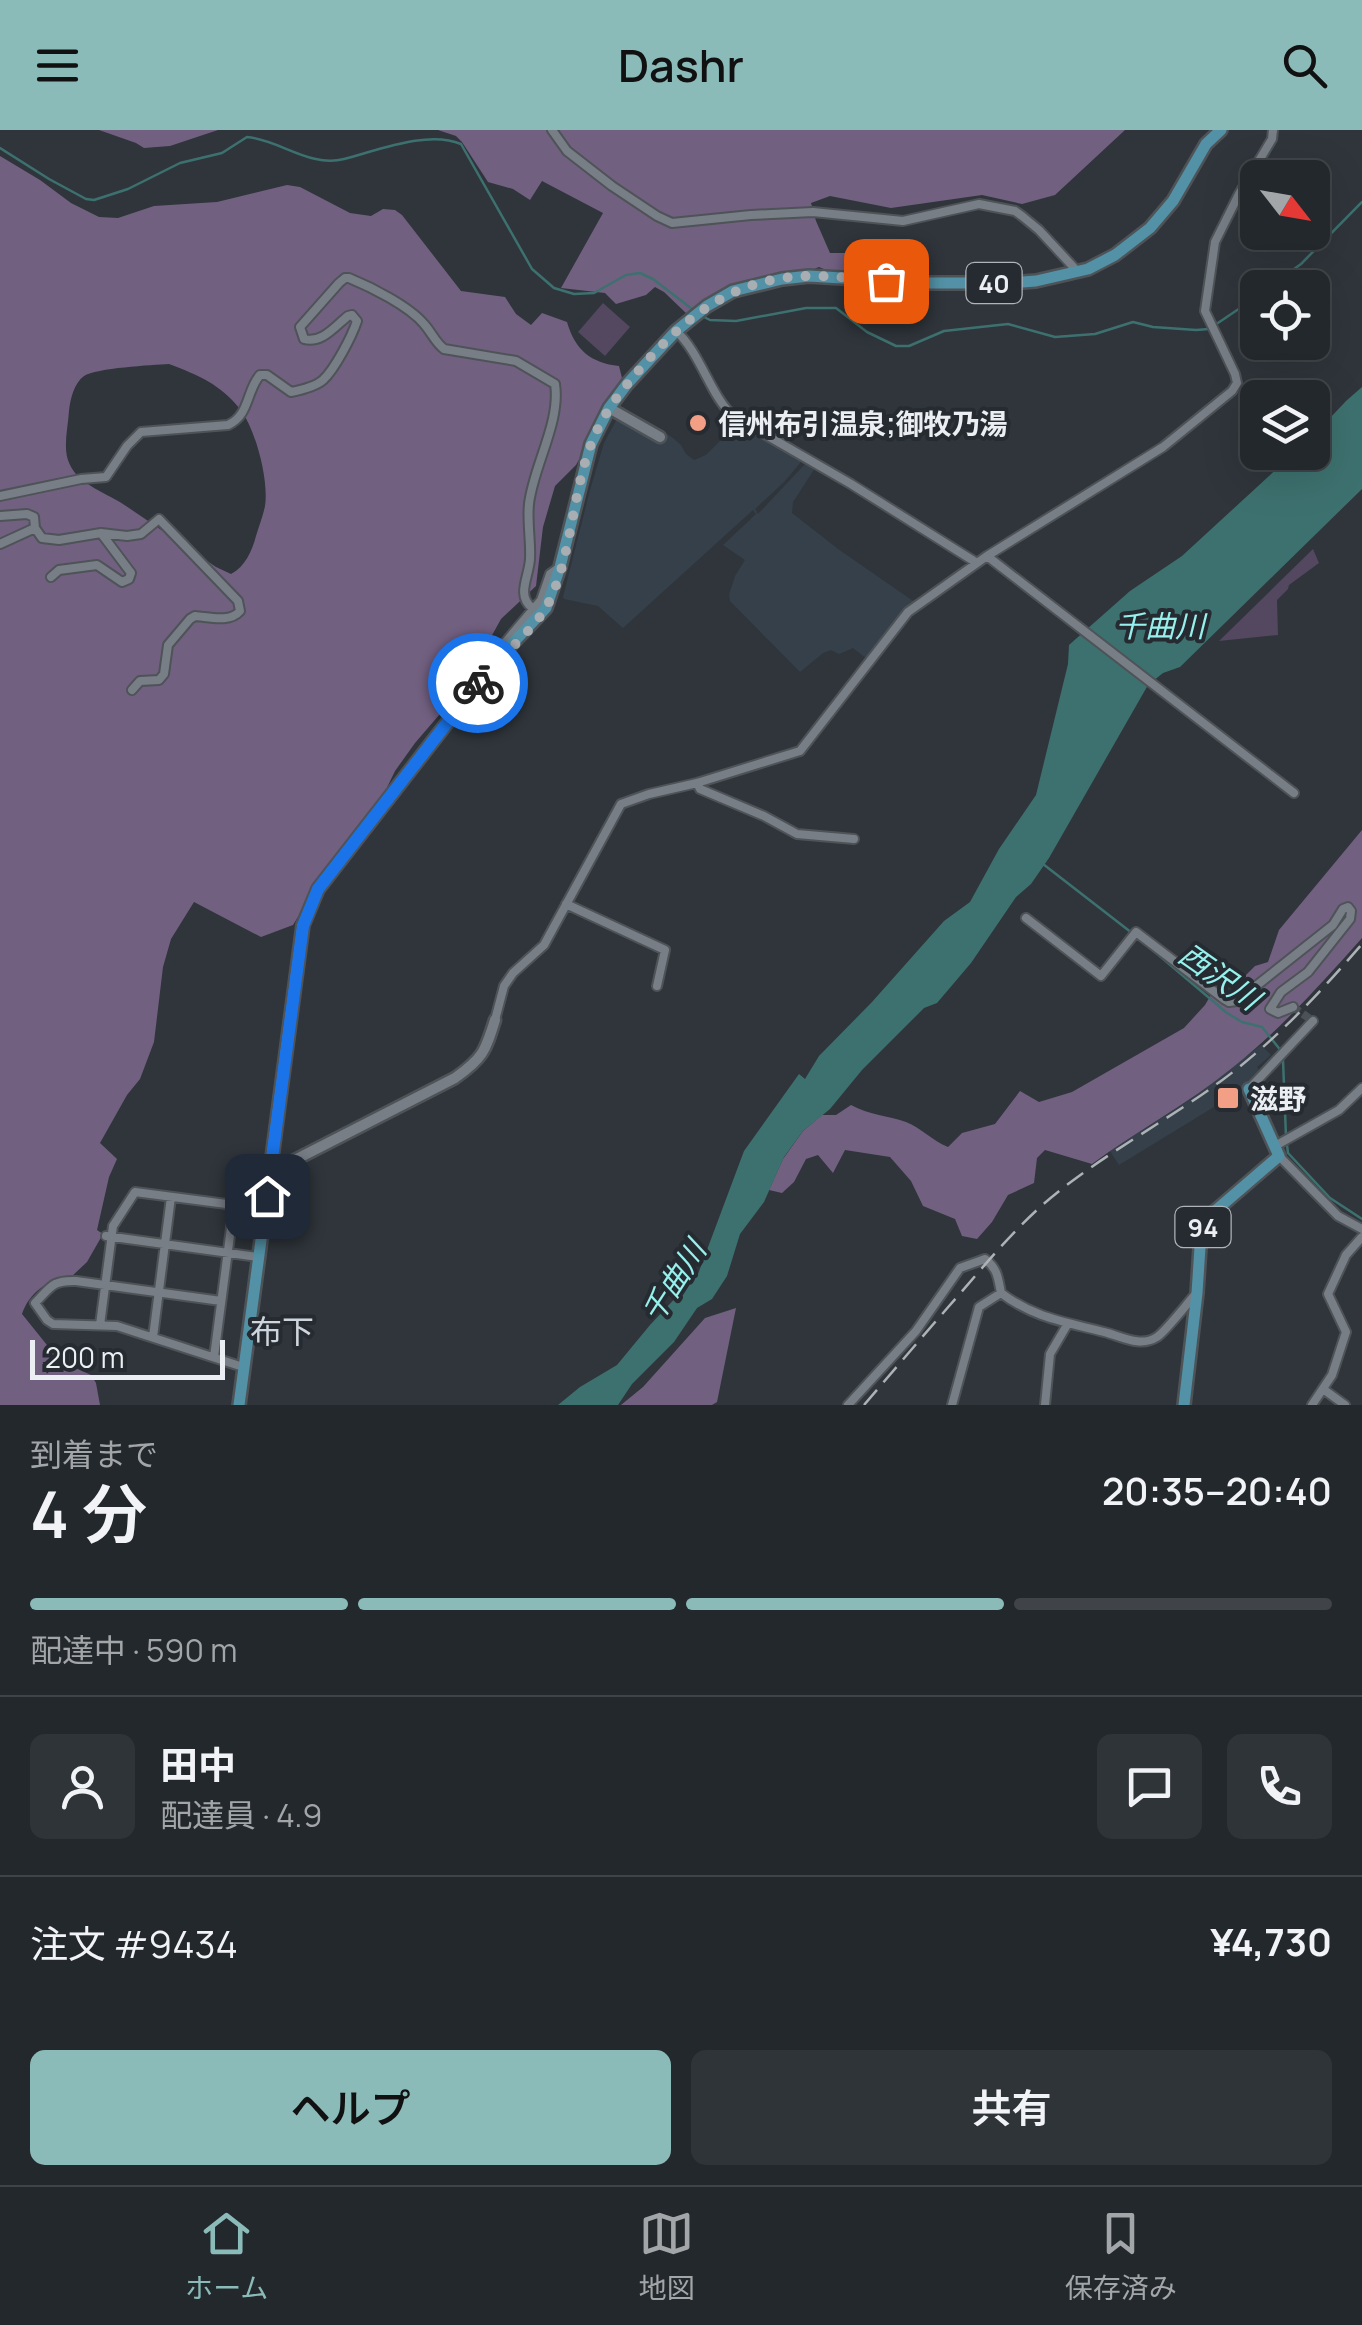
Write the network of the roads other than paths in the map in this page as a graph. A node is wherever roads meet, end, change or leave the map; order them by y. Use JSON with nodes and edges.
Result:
{"nodes":[{"id":1,"x":552,"y":130,"type":"edge"},
{"id":2,"x":1221,"y":130,"type":"edge"},
{"id":3,"x":1272,"y":130,"type":"edge"},
{"id":4,"x":1078,"y":272,"type":"junction"},
{"id":5,"x":676,"y":330,"type":"junction"},
{"id":6,"x":610,"y":408,"type":"junction"},
{"id":7,"x":660,"y":437,"type":"dead end"},
{"id":8,"x":0,"y":496,"type":"edge"},
{"id":9,"x":0,"y":516,"type":"edge"},
{"id":10,"x":35,"y":528,"type":"junction"},
{"id":11,"x":101,"y":533,"type":"junction"},
{"id":12,"x":0,"y":544,"type":"edge"},
{"id":13,"x":986,"y":556,"type":"junction"},
{"id":14,"x":976,"y":564,"type":"junction"},
{"id":15,"x":560,"y":567,"type":"junction"},
{"id":16,"x":51,"y":577,"type":"dead end"},
{"id":17,"x":532,"y":608,"type":"junction"},
{"id":18,"x":492,"y":665,"type":"junction"},
{"id":19,"x":132,"y":690,"type":"dead end"},
{"id":20,"x":696,"y":783,"type":"junction"},
{"id":21,"x":1294,"y":793,"type":"dead end"},
{"id":22,"x":854,"y":839,"type":"dead end"},
{"id":23,"x":566,"y":904,"type":"junction"},
{"id":24,"x":1026,"y":918,"type":"dead end"},
{"id":25,"x":657,"y":986,"type":"dead end"},
{"id":26,"x":1294,"y":1007,"type":"tunnel mouth"},
{"id":27,"x":495,"y":1020,"type":"joint"},
{"id":28,"x":1313,"y":1021,"type":"dead end"},
{"id":29,"x":1362,"y":1088,"type":"edge"},
{"id":30,"x":1249,"y":1089,"type":"joint"},
{"id":31,"x":1282,"y":1146,"type":"junction"},
{"id":32,"x":272,"y":1166,"type":"junction"},
{"id":33,"x":171,"y":1197,"type":"junction"},
{"id":34,"x":1362,"y":1229,"type":"edge"},
{"id":35,"x":109,"y":1237,"type":"junction"},
{"id":36,"x":1362,"y":1237,"type":"edge"},
{"id":37,"x":166,"y":1244,"type":"junction"},
{"id":38,"x":228,"y":1254,"type":"junction"},
{"id":39,"x":258,"y":1257,"type":"junction"},
{"id":40,"x":106,"y":1285,"type":"junction"},
{"id":41,"x":158,"y":1292,"type":"junction"},
{"id":42,"x":1001,"y":1293,"type":"junction"},
{"id":43,"x":1197,"y":1293,"type":"junction"},
{"id":44,"x":221,"y":1301,"type":"junction"},
{"id":45,"x":100,"y":1325,"type":"junction"},
{"id":46,"x":1067,"y":1325,"type":"junction"},
{"id":47,"x":153,"y":1337,"type":"junction"},
{"id":48,"x":214,"y":1357,"type":"junction"},
{"id":49,"x":243,"y":1367,"type":"junction"},
{"id":50,"x":1324,"y":1389,"type":"junction"},
{"id":51,"x":239,"y":1405,"type":"edge"},
{"id":52,"x":848,"y":1405,"type":"edge"},
{"id":53,"x":952,"y":1405,"type":"edge"},
{"id":54,"x":1045,"y":1405,"type":"edge"},
{"id":55,"x":1184,"y":1405,"type":"edge"},
{"id":56,"x":1312,"y":1405,"type":"edge"},
{"id":57,"x":1345,"y":1405,"type":"edge"}],
"edges":[{"from":1,"to":4,"type":"street"},
{"from":2,"to":4,"type":"main road","number":"40"},
{"from":3,"to":13,"type":"street"},
{"from":4,"to":5,"type":"main road","number":"40"},
{"from":5,"to":6,"type":"main road","number":"40"},
{"from":5,"to":14,"type":"street"},
{"from":6,"to":7,"type":"street"},
{"from":6,"to":15,"type":"main road","number":"40"},
{"from":8,"to":17,"type":"street"},
{"from":9,"to":10,"type":"street"},
{"from":10,"to":11,"type":"street"},
{"from":10,"to":12,"type":"street"},
{"from":11,"to":16,"type":"street"},
{"from":11,"to":19,"type":"street"},
{"from":13,"to":14,"type":"street"},
{"from":13,"to":21,"type":"street"},
{"from":14,"to":20,"type":"street"},
{"from":15,"to":17,"type":"street"},
{"from":15,"to":18,"type":"main road","number":"40"},
{"from":17,"to":18,"type":"street"},
{"from":18,"to":32,"type":"main road","number":"40"},
{"from":20,"to":22,"type":"street"},
{"from":20,"to":23,"type":"street"},
{"from":23,"to":25,"type":"street"},
{"from":23,"to":27,"type":"street"},
{"from":24,"to":26,"type":"street"},
{"from":27,"to":32,"type":"street"},
{"from":28,"to":30,"type":"street"},
{"from":29,"to":31,"type":"street"},
{"from":30,"to":31,"type":"main road"},
{"from":31,"to":34,"type":"street"},
{"from":31,"to":43,"type":"main road","number":"94"},
{"from":32,"to":39,"type":"main road","number":"40"},
{"from":33,"to":35,"type":"street"},
{"from":33,"to":37,"type":"street"},
{"from":33,"to":38,"type":"street"},
{"from":35,"to":37,"type":"street"},
{"from":35,"to":40,"type":"street"},
{"from":36,"to":50,"type":"street"},
{"from":37,"to":38,"type":"street"},
{"from":37,"to":41,"type":"street"},
{"from":38,"to":39,"type":"street"},
{"from":38,"to":44,"type":"street"},
{"from":39,"to":49,"type":"main road","number":"40"},
{"from":40,"to":41,"type":"street"},
{"from":40,"to":45,"type":"street"},
{"from":40,"to":45,"type":"street"},
{"from":41,"to":44,"type":"street"},
{"from":41,"to":47,"type":"street"},
{"from":42,"to":46,"type":"street"},
{"from":42,"to":52,"type":"street"},
{"from":42,"to":53,"type":"street"},
{"from":43,"to":46,"type":"street"},
{"from":43,"to":55,"type":"main road","number":"94"},
{"from":44,"to":48,"type":"street"},
{"from":45,"to":47,"type":"street"},
{"from":46,"to":54,"type":"street"},
{"from":47,"to":48,"type":"street"},
{"from":48,"to":49,"type":"street"},
{"from":49,"to":51,"type":"main road","number":"40"},
{"from":50,"to":56,"type":"street"},
{"from":50,"to":57,"type":"street"}]}
